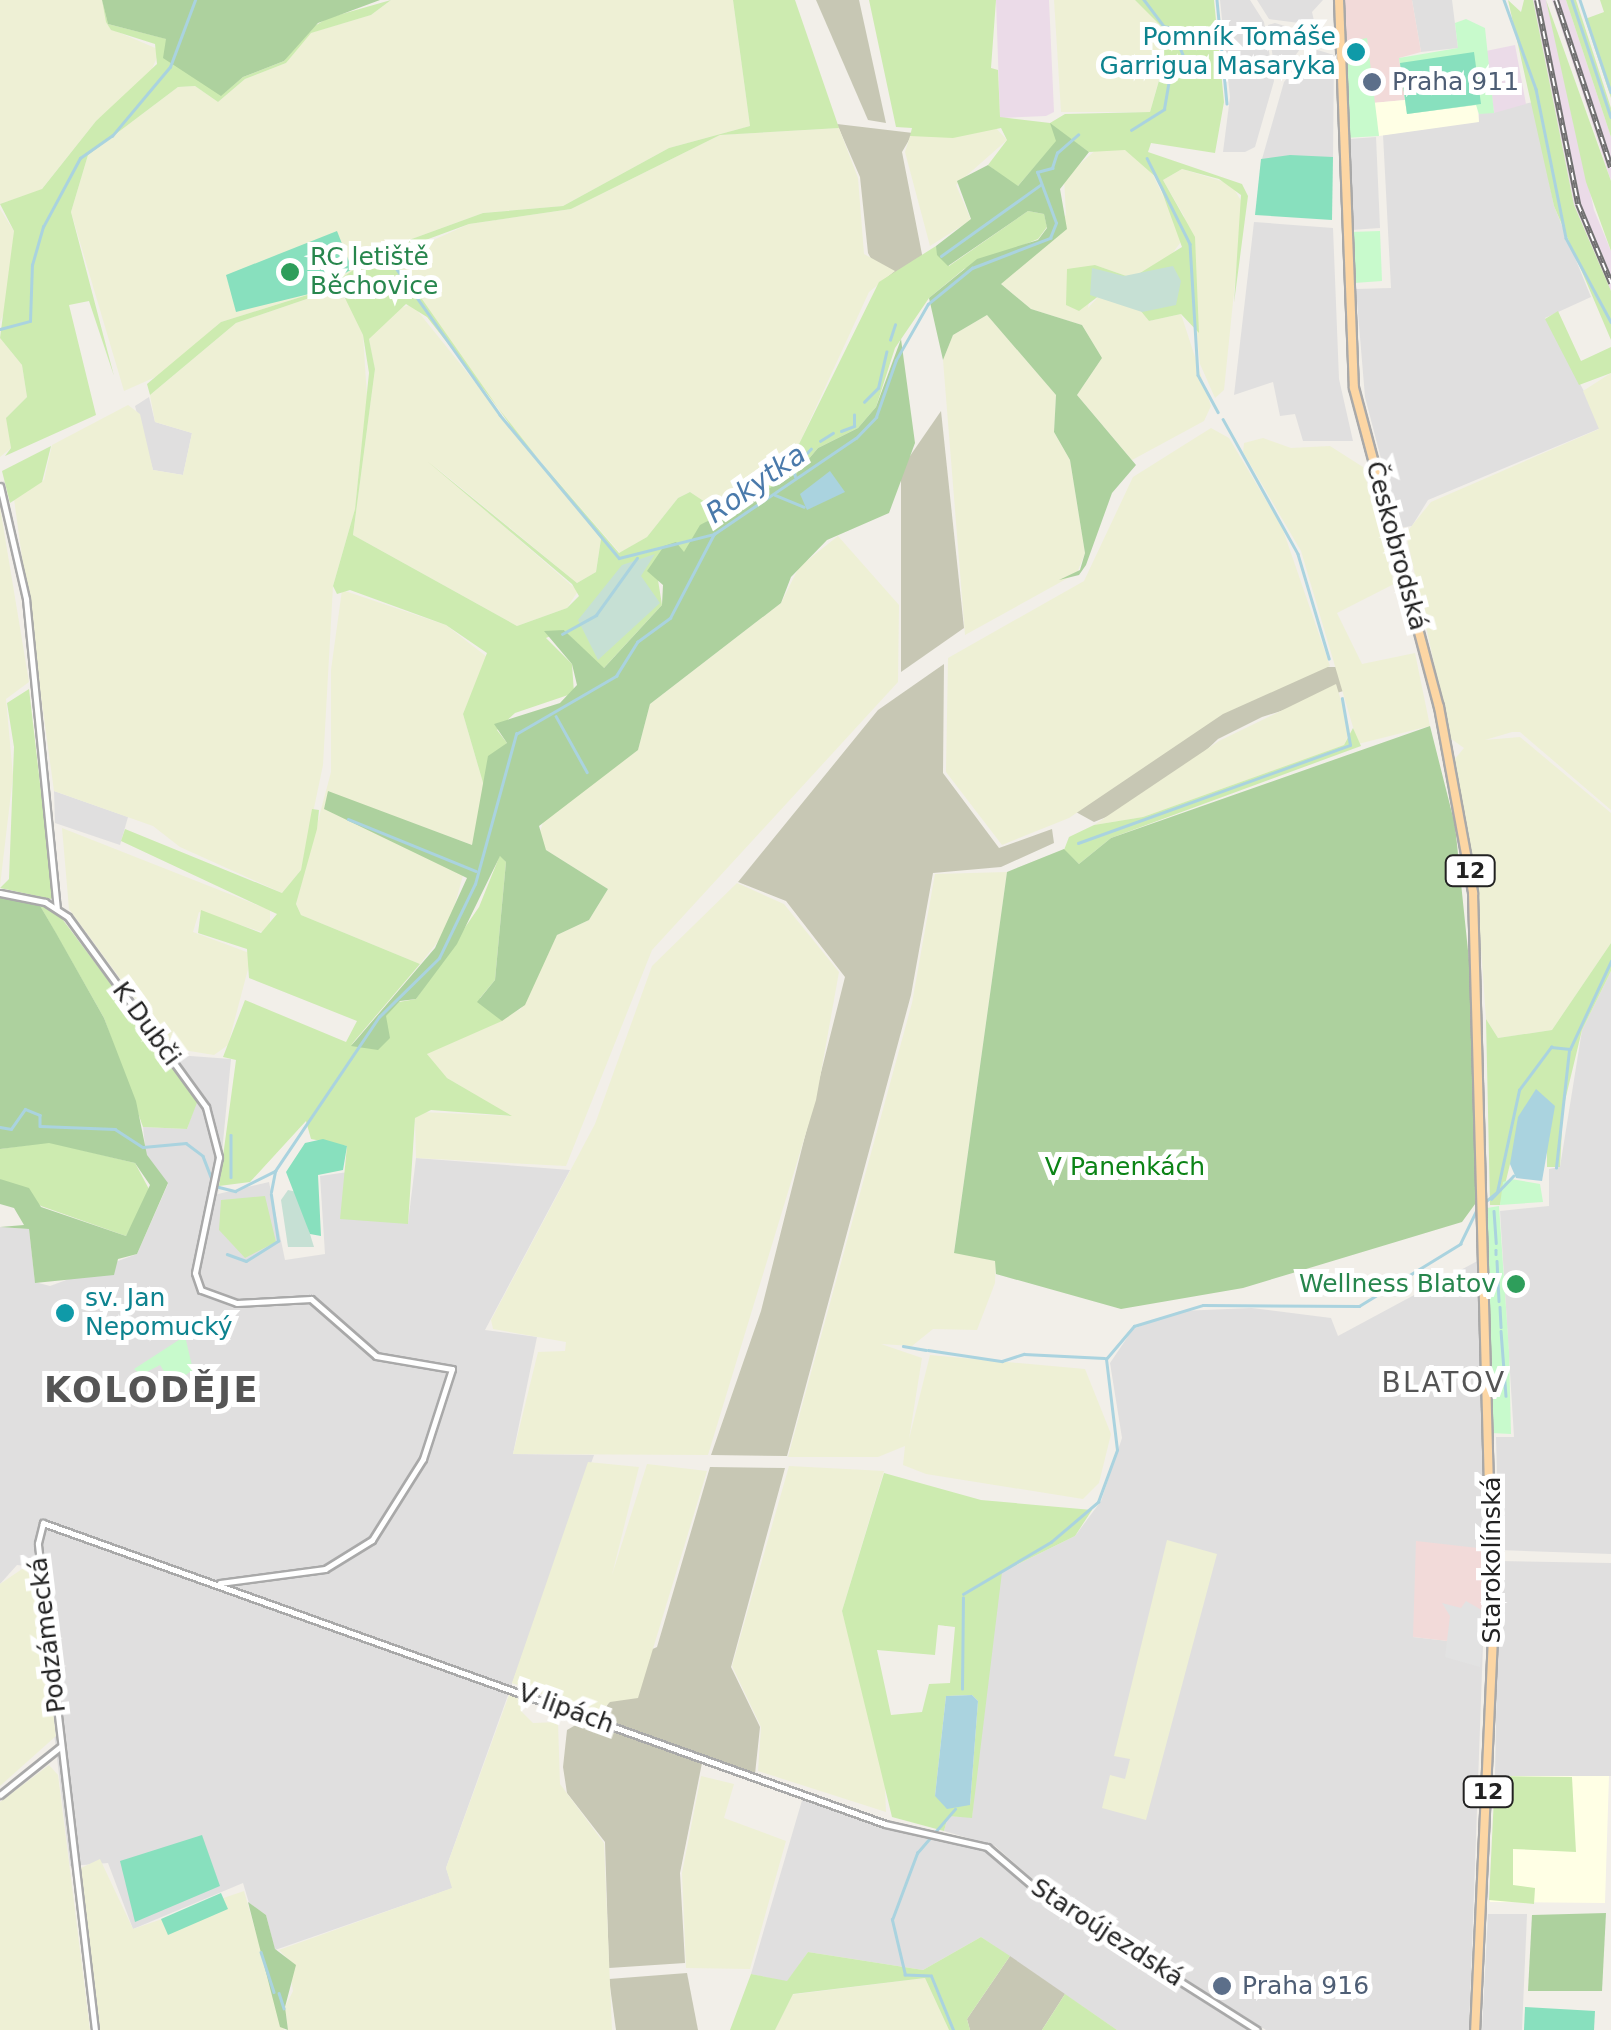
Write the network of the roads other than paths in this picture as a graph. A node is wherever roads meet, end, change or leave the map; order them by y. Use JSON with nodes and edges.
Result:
{"nodes":[{"id":1,"x":1339,"y":0,"type":"edge"},
{"id":2,"x":0,"y":486,"type":"edge"},
{"id":3,"x":0,"y":893,"type":"edge"},
{"id":4,"x":57,"y":908,"type":"junction"},
{"id":5,"x":1483,"y":1090,"type":"joint"},
{"id":6,"x":234,"y":1580,"type":"junction"},
{"id":7,"x":222,"y":1583,"type":"junction"},
{"id":8,"x":233,"y":1589,"type":"junction"},
{"id":9,"x":62,"y":1746,"type":"junction"},
{"id":10,"x":0,"y":1794,"type":"edge"},
{"id":11,"x":899,"y":1828,"type":"joint"},
{"id":12,"x":94,"y":2030,"type":"edge"},
{"id":13,"x":1257,"y":2030,"type":"edge"},
{"id":14,"x":1475,"y":2030,"type":"edge"}],
"edges":[{"from":1,"to":5,"type":"main road","name":"Českobrodská","number":"12"},
{"from":2,"to":4,"type":"street"},
{"from":3,"to":4,"type":"street"},
{"from":4,"to":6,"type":"street","name":"K Dubči"},
{"from":5,"to":14,"type":"main road","name":"Starokolínská","number":"12"},
{"from":6,"to":7,"type":"street"},
{"from":6,"to":8,"type":"street"},
{"from":7,"to":8,"type":"street","name":"V lipách"},
{"from":7,"to":9,"type":"street","name":"Podzámecká"},
{"from":8,"to":11,"type":"street","name":"V lipách"},
{"from":9,"to":10,"type":"street"},
{"from":9,"to":12,"type":"street","name":"Podzámecká"},
{"from":11,"to":13,"type":"street","name":"Staroújezdská"}]}
